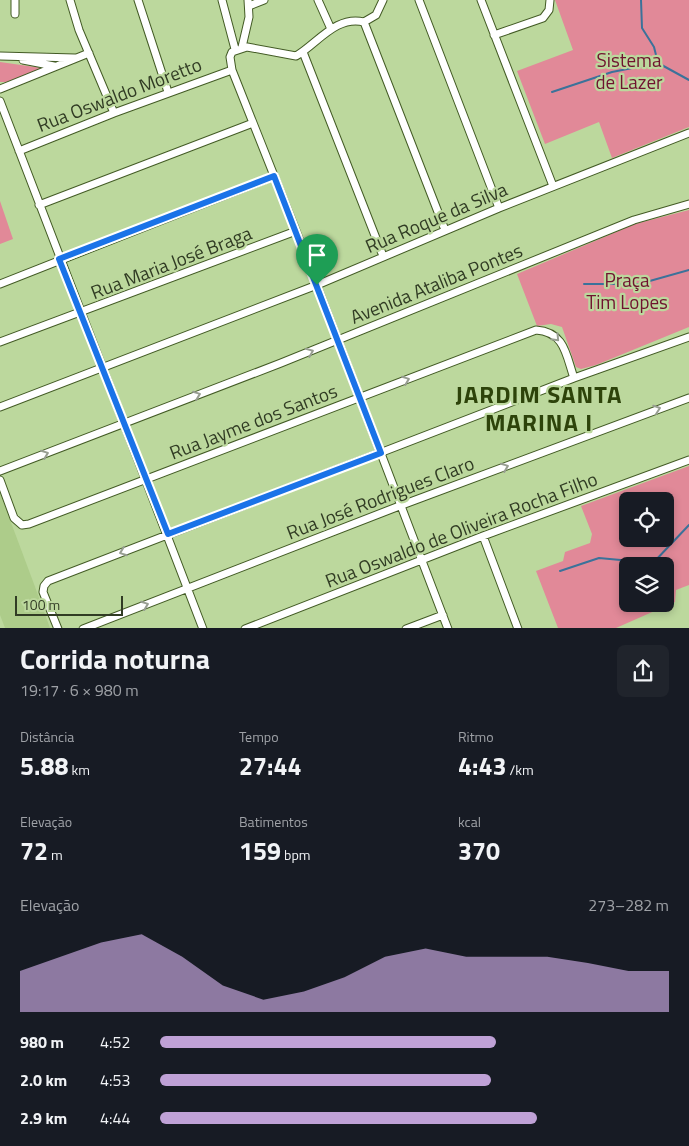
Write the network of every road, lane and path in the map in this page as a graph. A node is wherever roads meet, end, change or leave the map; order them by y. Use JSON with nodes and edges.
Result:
{"nodes":[{"id":1,"x":16,"y":0,"type":"edge"},
{"id":2,"x":70,"y":0,"type":"edge"},
{"id":3,"x":138,"y":0,"type":"edge"},
{"id":4,"x":222,"y":0,"type":"edge"},
{"id":5,"x":264,"y":0,"type":"edge"},
{"id":6,"x":318,"y":0,"type":"edge"},
{"id":7,"x":383,"y":0,"type":"edge"},
{"id":8,"x":420,"y":0,"type":"edge"},
{"id":9,"x":481,"y":0,"type":"edge"},
{"id":10,"x":550,"y":0,"type":"edge"},
{"id":11,"x":249,"y":3,"type":"edge"},
{"id":12,"x":14,"y":14,"type":"dead end"},
{"id":13,"x":364,"y":22,"type":"junction"},
{"id":14,"x":331,"y":29,"type":"junction"},
{"id":15,"x":494,"y":35,"type":"junction"},
{"id":16,"x":238,"y":48,"type":"junction"},
{"id":17,"x":303,"y":52,"type":"junction"},
{"id":18,"x":89,"y":53,"type":"junction"},
{"id":19,"x":4,"y":56,"type":"edge"},
{"id":20,"x":230,"y":57,"type":"junction"},
{"id":21,"x":77,"y":58,"type":"junction"},
{"id":22,"x":56,"y":67,"type":"junction"},
{"id":23,"x":232,"y":70,"type":"junction"},
{"id":24,"x":221,"y":73,"type":"junction"},
{"id":25,"x":0,"y":89,"type":"edge"},
{"id":26,"x":168,"y":92,"type":"junction"},
{"id":27,"x":0,"y":101,"type":"edge"},
{"id":28,"x":114,"y":113,"type":"junction"},
{"id":29,"x":254,"y":123,"type":"junction"},
{"id":30,"x":689,"y":132,"type":"edge"},
{"id":31,"x":19,"y":150,"type":"junction"},
{"id":32,"x":274,"y":176,"type":"junction"},
{"id":33,"x":553,"y":186,"type":"junction"},
{"id":34,"x":689,"y":204,"type":"edge"},
{"id":35,"x":39,"y":205,"type":"junction"},
{"id":36,"x":499,"y":208,"type":"junction"},
{"id":37,"x":446,"y":230,"type":"junction"},
{"id":38,"x":296,"y":231,"type":"junction"},
{"id":39,"x":383,"y":256,"type":"junction"},
{"id":40,"x":59,"y":259,"type":"junction"},
{"id":41,"x":0,"y":284,"type":"edge"},
{"id":42,"x":317,"y":285,"type":"junction"},
{"id":43,"x":82,"y":313,"type":"junction"},
{"id":44,"x":689,"y":337,"type":"edge"},
{"id":45,"x":338,"y":341,"type":"junction"},
{"id":46,"x":0,"y":342,"type":"edge"},
{"id":47,"x":102,"y":369,"type":"junction"},
{"id":48,"x":574,"y":378,"type":"junction"},
{"id":49,"x":361,"y":397,"type":"junction"},
{"id":50,"x":689,"y":398,"type":"edge"},
{"id":51,"x":0,"y":407,"type":"edge"},
{"id":52,"x":124,"y":423,"type":"junction"},
{"id":53,"x":381,"y":453,"type":"junction"},
{"id":54,"x":689,"y":460,"type":"edge"},
{"id":55,"x":0,"y":471,"type":"edge"},
{"id":56,"x":145,"y":479,"type":"junction"},
{"id":57,"x":0,"y":480,"type":"edge"},
{"id":58,"x":2,"y":492,"type":"edge"},
{"id":59,"x":402,"y":505,"type":"junction"},
{"id":60,"x":168,"y":534,"type":"junction"},
{"id":61,"x":483,"y":536,"type":"junction"},
{"id":62,"x":424,"y":561,"type":"junction"},
{"id":63,"x":187,"y":589,"type":"junction"},
{"id":64,"x":443,"y":616,"type":"junction"},
{"id":65,"x":58,"y":628,"type":"edge"},
{"id":66,"x":83,"y":628,"type":"edge"},
{"id":67,"x":203,"y":628,"type":"edge"},
{"id":68,"x":245,"y":628,"type":"edge"},
{"id":69,"x":406,"y":628,"type":"edge"},
{"id":70,"x":448,"y":628,"type":"edge"},
{"id":71,"x":518,"y":628,"type":"edge"}],
"edges":[{"from":1,"to":12,"type":"street"},
{"from":2,"to":18,"type":"street"},
{"from":3,"to":26,"type":"street"},
{"from":4,"to":16,"type":"street"},
{"from":5,"to":11,"type":"street"},
{"from":6,"to":14,"type":"street"},
{"from":7,"to":13,"type":"street"},
{"from":8,"to":36,"type":"street"},
{"from":9,"to":15,"type":"street"},
{"from":10,"to":15,"type":"street"},
{"from":11,"to":16,"type":"street"},
{"from":13,"to":14,"type":"street"},
{"from":13,"to":37,"type":"street"},
{"from":14,"to":17,"type":"street"},
{"from":15,"to":33,"type":"street"},
{"from":16,"to":17,"type":"street"},
{"from":16,"to":20,"type":"street"},
{"from":17,"to":39,"type":"street"},
{"from":18,"to":21,"type":"street"},
{"from":18,"to":28,"type":"street"},
{"from":19,"to":21,"type":"street"},
{"from":19,"to":22,"type":"street"},
{"from":20,"to":23,"type":"street"},
{"from":20,"to":24,"type":"street"},
{"from":21,"to":22,"type":"street"},
{"from":22,"to":25,"type":"street"},
{"from":23,"to":24,"type":"street","name":"Rua Oswaldo Moretto"},
{"from":23,"to":29,"type":"street"},
{"from":24,"to":26,"type":"street","name":"Rua Oswaldo Moretto"},
{"from":26,"to":28,"type":"street","name":"Rua Oswaldo Moretto"},
{"from":27,"to":31,"type":"street"},
{"from":28,"to":31,"type":"street","name":"Rua Oswaldo Moretto"},
{"from":29,"to":32,"type":"street"},
{"from":29,"to":35,"type":"street"},
{"from":30,"to":33,"type":"street","name":"Rua Roque da Silva"},
{"from":31,"to":35,"type":"street"},
{"from":32,"to":38,"type":"street"},
{"from":32,"to":40,"type":"street"},
{"from":33,"to":36,"type":"street","name":"Rua Roque da Silva"},
{"from":34,"to":45,"type":"street","name":"Avenida Ataliba Pontes"},
{"from":35,"to":40,"type":"street"},
{"from":36,"to":37,"type":"street","name":"Rua Roque da Silva"},
{"from":37,"to":39,"type":"street","name":"Rua Roque da Silva"},
{"from":38,"to":42,"type":"street"},
{"from":38,"to":43,"type":"street","name":"Rua Maria José Braga"},
{"from":39,"to":42,"type":"street","name":"Rua Roque da Silva"},
{"from":40,"to":41,"type":"street"},
{"from":40,"to":43,"type":"street"},
{"from":42,"to":45,"type":"street"},
{"from":42,"to":47,"type":"street","name":"Rua Roque da Silva"},
{"from":43,"to":46,"type":"street","name":"Rua Maria José Braga"},
{"from":43,"to":47,"type":"street"},
{"from":44,"to":48,"type":"street"},
{"from":45,"to":49,"type":"street"},
{"from":52,"to":45,"type":"street","name":"Avenida Ataliba Pontes","one_way":true},
{"from":47,"to":51,"type":"street","name":"Rua Roque da Silva"},
{"from":47,"to":52,"type":"street"},
{"from":49,"to":48,"type":"street","name":"Rua Jayme dos Santos","one_way":true},
{"from":48,"to":53,"type":"street"},
{"from":49,"to":53,"type":"street"},
{"from":49,"to":56,"type":"street","name":"Rua Jayme dos Santos"},
{"from":59,"to":50,"type":"street","name":"Rua José Rodrigues Claro","one_way":true},
{"from":55,"to":52,"type":"street","name":"Avenida Ataliba Pontes","one_way":true},
{"from":52,"to":56,"type":"street"},
{"from":53,"to":59,"type":"street"},
{"from":53,"to":60,"type":"street"},
{"from":54,"to":61,"type":"street","name":"Rua Oswaldo de Oliveira Rocha Filho"},
{"from":56,"to":58,"type":"street","name":"Rua Jayme dos Santos"},
{"from":56,"to":60,"type":"street"},
{"from":57,"to":58,"type":"street","name":"Rua Jayme dos Santos"},
{"from":59,"to":62,"type":"street"},
{"from":59,"to":63,"type":"street","name":"Rua José Rodrigues Claro"},
{"from":60,"to":63,"type":"street"},
{"from":60,"to":65,"type":"street","one_way":true},
{"from":61,"to":62,"type":"street","name":"Rua Oswaldo de Oliveira Rocha Filho"},
{"from":61,"to":71,"type":"street"},
{"from":62,"to":64,"type":"street"},
{"from":62,"to":68,"type":"street","name":"Rua Oswaldo de Oliveira Rocha Filho"},
{"from":66,"to":63,"type":"street","name":"Rua José Rodrigues Claro","one_way":true},
{"from":63,"to":67,"type":"street"},
{"from":64,"to":69,"type":"street"},
{"from":64,"to":70,"type":"street"}]}
